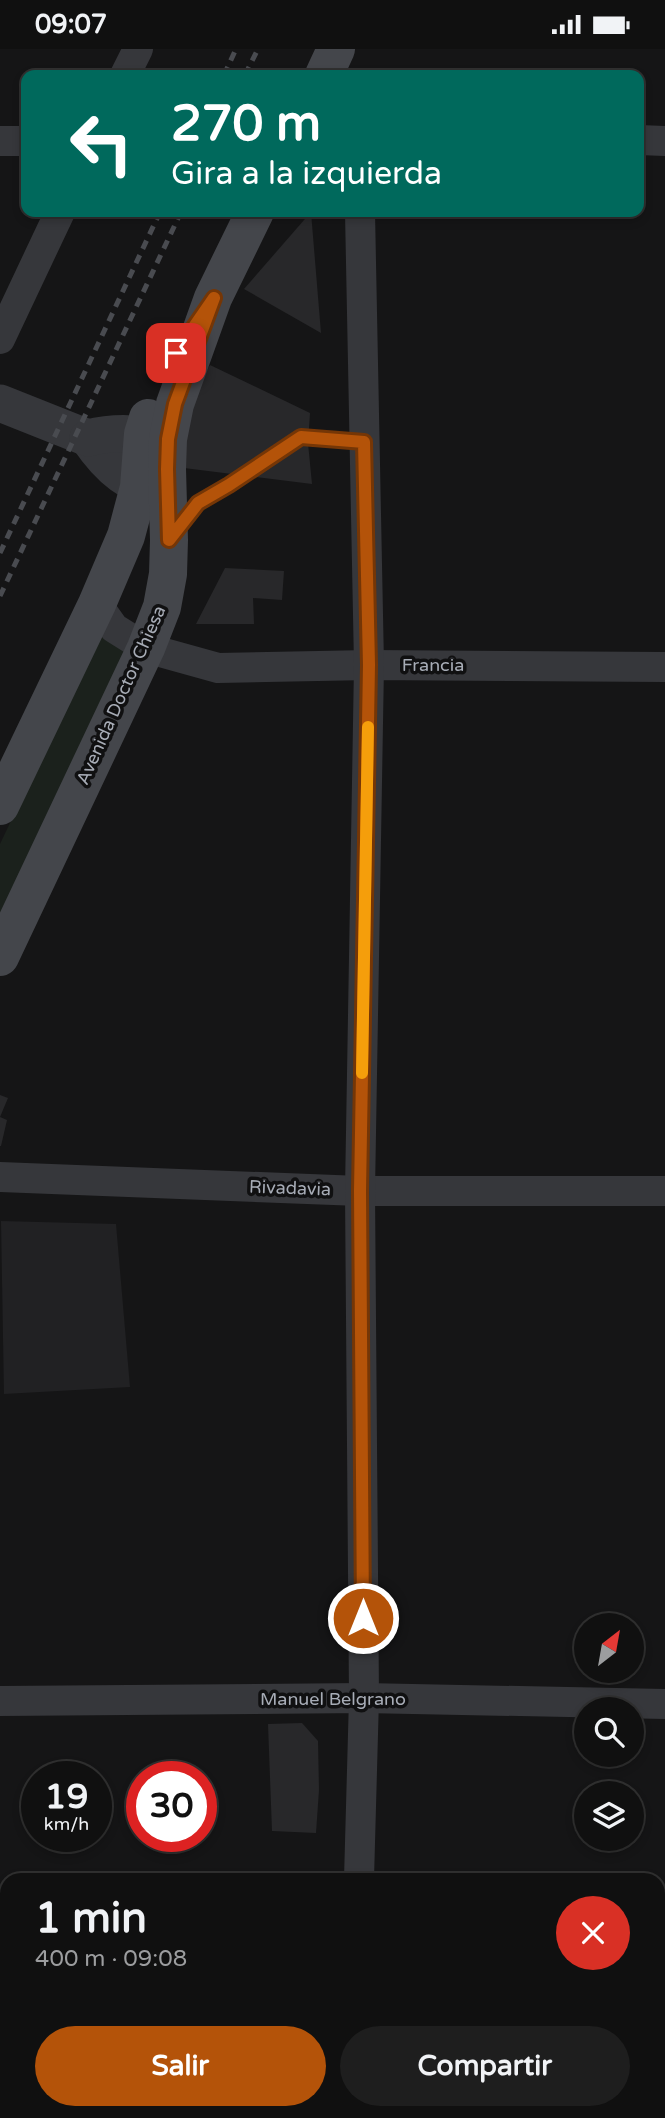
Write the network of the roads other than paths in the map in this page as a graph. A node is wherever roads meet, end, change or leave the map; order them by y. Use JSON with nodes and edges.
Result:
{"nodes":[{"id":1,"x":138,"y":49,"type":"edge"},
{"id":2,"x":336,"y":49,"type":"edge"},
{"id":3,"x":128,"y":70,"type":"edge"},
{"id":4,"x":326,"y":70,"type":"edge"},
{"id":5,"x":644,"y":140,"type":"edge"},
{"id":6,"x":0,"y":141,"type":"edge"},
{"id":7,"x":21,"y":141,"type":"edge"},
{"id":8,"x":665,"y":141,"type":"edge"},
{"id":9,"x":58,"y":217,"type":"edge"},
{"id":10,"x":253,"y":217,"type":"edge"},
{"id":11,"x":360,"y":217,"type":"edge"},
{"id":12,"x":0,"y":339,"type":"edge"},
{"id":13,"x":0,"y":403,"type":"edge"},
{"id":14,"x":155,"y":436,"type":"junction"},
{"id":15,"x":88,"y":438,"type":"junction"},
{"id":16,"x":364,"y":442,"type":"junction"},
{"id":17,"x":153,"y":492,"type":"junction"},
{"id":18,"x":169,"y":540,"type":"junction"},
{"id":19,"x":97,"y":604,"type":"junction"},
{"id":20,"x":146,"y":648,"type":"junction"},
{"id":21,"x":369,"y":665,"type":"junction"},
{"id":22,"x":665,"y":667,"type":"edge"},
{"id":23,"x":0,"y":806,"type":"edge"},
{"id":24,"x":0,"y":957,"type":"edge"},
{"id":25,"x":0,"y":1177,"type":"edge"},
{"id":26,"x":360,"y":1191,"type":"junction"},
{"id":27,"x":665,"y":1191,"type":"edge"},
{"id":28,"x":364,"y":1698,"type":"junction"},
{"id":29,"x":0,"y":1701,"type":"edge"},
{"id":30,"x":665,"y":1704,"type":"edge"},
{"id":31,"x":359,"y":1873,"type":"edge"}],
"edges":[{"from":1,"to":3,"type":"street"},
{"from":2,"to":4,"type":"main road"},
{"from":5,"to":8,"type":"street"},
{"from":6,"to":7,"type":"street"},
{"from":9,"to":12,"type":"street"},
{"from":10,"to":14,"type":"main road","name":"Avenida Doctor Chiesa"},
{"from":11,"to":16,"type":"street"},
{"from":13,"to":15,"type":"street"},
{"from":14,"to":15,"type":"street"},
{"from":14,"to":17,"type":"main road","name":"Avenida Doctor Chiesa"},
{"from":15,"to":17,"type":"street"},
{"from":16,"to":18,"type":"lane"},
{"from":16,"to":21,"type":"street"},
{"from":17,"to":18,"type":"main road","name":"Avenida Doctor Chiesa"},
{"from":17,"to":19,"type":"main road","name":"Avenida Doctor Chiesa"},
{"from":18,"to":20,"type":"main road","name":"Avenida Doctor Chiesa"},
{"from":19,"to":20,"type":"street","name":"Francia"},
{"from":19,"to":23,"type":"main road","name":"Avenida Doctor Chiesa"},
{"from":20,"to":21,"type":"street","name":"Francia"},
{"from":20,"to":24,"type":"main road","name":"Avenida Doctor Chiesa"},
{"from":21,"to":22,"type":"street","name":"Francia"},
{"from":21,"to":26,"type":"street"},
{"from":25,"to":26,"type":"street","name":"Rivadavia"},
{"from":26,"to":27,"type":"street","name":"Rivadavia"},
{"from":26,"to":28,"type":"street"},
{"from":28,"to":29,"type":"street","name":"Manuel Belgrano"},
{"from":28,"to":30,"type":"street","name":"Manuel Belgrano"},
{"from":28,"to":31,"type":"street"}]}
